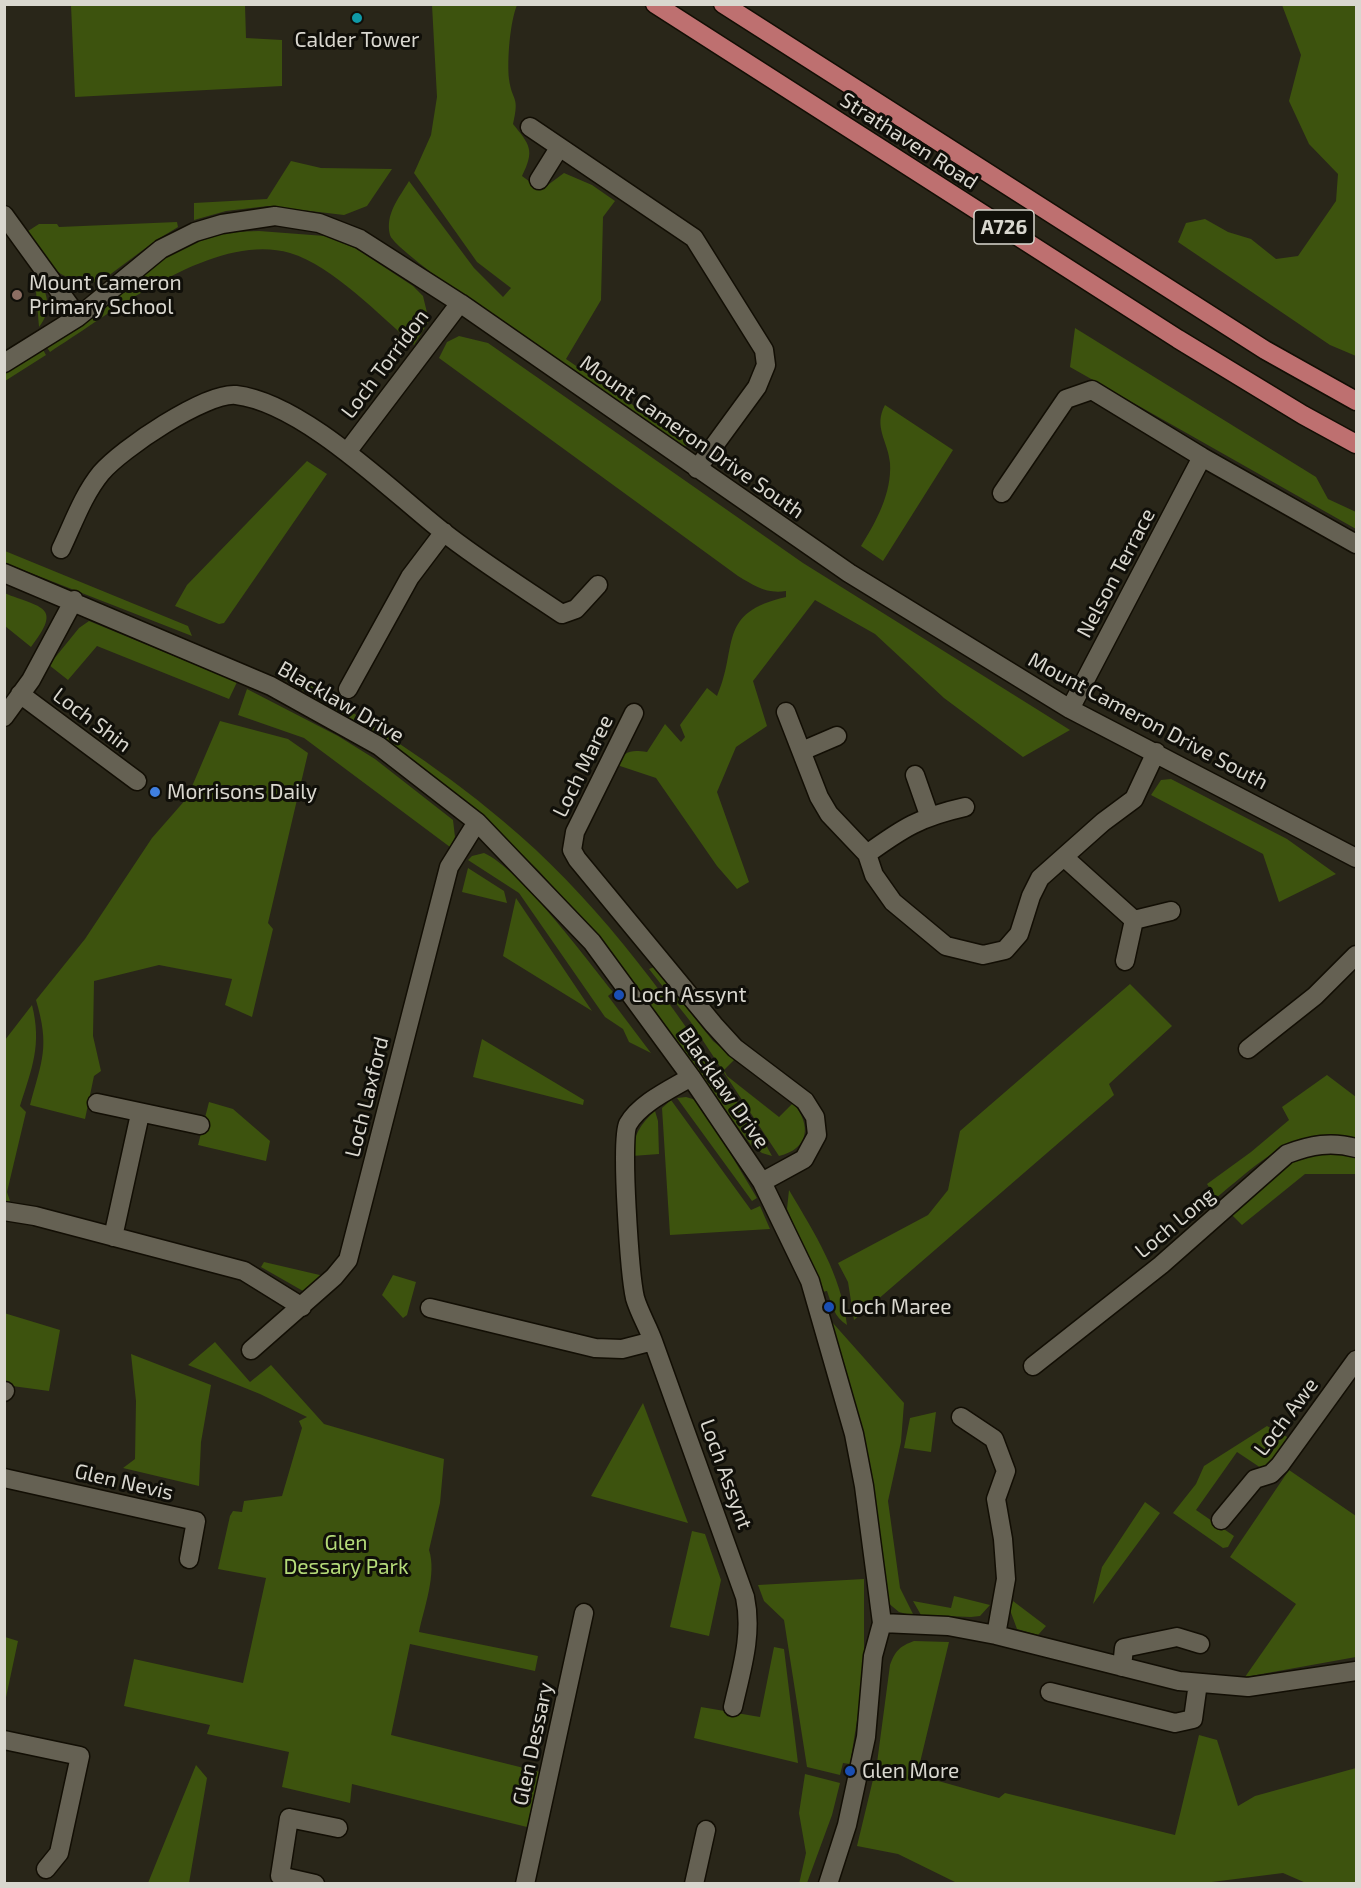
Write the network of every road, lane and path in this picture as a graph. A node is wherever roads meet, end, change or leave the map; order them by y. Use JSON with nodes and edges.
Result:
{"nodes":[{"id":1,"x":655,"y":4,"type":"edge"},
{"id":2,"x":723,"y":4,"type":"edge"},
{"id":3,"x":530,"y":127,"type":"dead end"},
{"id":4,"x":559,"y":148,"type":"junction"},
{"id":5,"x":539,"y":180,"type":"dead end"},
{"id":6,"x":4,"y":215,"type":"edge"},
{"id":7,"x":460,"y":303,"type":"junction"},
{"id":8,"x":78,"y":317,"type":"junction"},
{"id":9,"x":4,"y":363,"type":"edge"},
{"id":10,"x":1356,"y":401,"type":"edge"},
{"id":11,"x":1356,"y":444,"type":"edge"},
{"id":12,"x":347,"y":452,"type":"junction"},
{"id":13,"x":1202,"y":457,"type":"junction"},
{"id":14,"x":698,"y":469,"type":"junction"},
{"id":15,"x":1002,"y":493,"type":"dead end"},
{"id":16,"x":444,"y":532,"type":"junction"},
{"id":17,"x":1356,"y":544,"type":"edge"},
{"id":18,"x":62,"y":549,"type":"dead end"},
{"id":19,"x":4,"y":573,"type":"edge"},
{"id":20,"x":598,"y":585,"type":"dead end"},
{"id":21,"x":74,"y":600,"type":"junction"},
{"id":22,"x":348,"y":689,"type":"dead end"},
{"id":23,"x":20,"y":694,"type":"junction"},
{"id":24,"x":1070,"y":709,"type":"junction"},
{"id":25,"x":786,"y":712,"type":"dead end"},
{"id":26,"x":634,"y":713,"type":"dead end"},
{"id":27,"x":4,"y":717,"type":"edge"},
{"id":28,"x":837,"y":736,"type":"dead end"},
{"id":29,"x":802,"y":751,"type":"junction"},
{"id":30,"x":1156,"y":752,"type":"junction"},
{"id":31,"x":915,"y":775,"type":"dead end"},
{"id":32,"x":137,"y":781,"type":"dead end"},
{"id":33,"x":964,"y":807,"type":"dead end"},
{"id":34,"x":929,"y":815,"type":"junction"},
{"id":35,"x":477,"y":822,"type":"junction"},
{"id":36,"x":867,"y":854,"type":"junction"},
{"id":37,"x":1065,"y":858,"type":"junction"},
{"id":38,"x":1356,"y":858,"type":"edge"},
{"id":39,"x":1171,"y":911,"type":"dead end"},
{"id":40,"x":1134,"y":920,"type":"junction"},
{"id":41,"x":1356,"y":955,"type":"edge"},
{"id":42,"x":1125,"y":961,"type":"dead end"},
{"id":43,"x":1248,"y":1049,"type":"dead end"},
{"id":44,"x":691,"y":1077,"type":"junction"},
{"id":45,"x":97,"y":1103,"type":"dead end"},
{"id":46,"x":140,"y":1114,"type":"junction"},
{"id":47,"x":200,"y":1125,"type":"dead end"},
{"id":48,"x":1356,"y":1148,"type":"edge"},
{"id":49,"x":762,"y":1182,"type":"junction"},
{"id":50,"x":4,"y":1211,"type":"edge"},
{"id":51,"x":113,"y":1237,"type":"junction"},
{"id":52,"x":302,"y":1307,"type":"junction"},
{"id":53,"x":430,"y":1308,"type":"dead end"},
{"id":54,"x":653,"y":1341,"type":"junction"},
{"id":55,"x":251,"y":1350,"type":"dead end"},
{"id":56,"x":1356,"y":1360,"type":"edge"},
{"id":57,"x":1033,"y":1366,"type":"dead end"},
{"id":58,"x":961,"y":1417,"type":"dead end"},
{"id":59,"x":4,"y":1478,"type":"edge"},
{"id":60,"x":1221,"y":1520,"type":"dead end"},
{"id":61,"x":189,"y":1559,"type":"dead end"},
{"id":62,"x":584,"y":1613,"type":"dead end"},
{"id":63,"x":882,"y":1623,"type":"junction"},
{"id":64,"x":996,"y":1635,"type":"junction"},
{"id":65,"x":1200,"y":1644,"type":"dead end"},
{"id":66,"x":1122,"y":1667,"type":"junction"},
{"id":67,"x":1356,"y":1671,"type":"edge"},
{"id":68,"x":1198,"y":1683,"type":"junction"},
{"id":69,"x":1050,"y":1692,"type":"dead end"},
{"id":70,"x":733,"y":1707,"type":"dead end"},
{"id":71,"x":4,"y":1740,"type":"edge"},
{"id":72,"x":338,"y":1828,"type":"dead end"},
{"id":73,"x":706,"y":1830,"type":"dead end"},
{"id":74,"x":46,"y":1869,"type":"dead end"},
{"id":75,"x":315,"y":1884,"type":"edge"},
{"id":76,"x":525,"y":1884,"type":"edge"},
{"id":77,"x":694,"y":1884,"type":"edge"},
{"id":78,"x":828,"y":1884,"type":"edge"}],
"edges":[{"from":1,"to":11,"type":"main road","name":"Strathaven Road","number":"A726"},
{"from":2,"to":10,"type":"main road","name":"Strathaven Road","number":"A726"},
{"from":3,"to":4,"type":"street"},
{"from":4,"to":5,"type":"street"},
{"from":4,"to":14,"type":"street"},
{"from":6,"to":8,"type":"street"},
{"from":7,"to":8,"type":"street","name":"Mount Cameron Drive South"},
{"from":7,"to":12,"type":"street","name":"Loch Torridon"},
{"from":7,"to":14,"type":"street","name":"Mount Cameron Drive South"},
{"from":8,"to":9,"type":"street","name":"Mount Cameron Drive South"},
{"from":12,"to":16,"type":"street","name":"Loch Torridon"},
{"from":12,"to":18,"type":"street","name":"Loch Torridon"},
{"from":13,"to":15,"type":"street"},
{"from":13,"to":17,"type":"street"},
{"from":13,"to":24,"type":"street","name":"Nelson Terrace"},
{"from":14,"to":24,"type":"street","name":"Mount Cameron Drive South"},
{"from":16,"to":20,"type":"street","name":"Loch Torridon"},
{"from":16,"to":22,"type":"street"},
{"from":19,"to":21,"type":"street","name":"Blacklaw Drive"},
{"from":21,"to":23,"type":"street","name":"Loch Shin"},
{"from":21,"to":35,"type":"street","name":"Blacklaw Drive"},
{"from":23,"to":27,"type":"street","name":"Loch Shin"},
{"from":23,"to":32,"type":"street","name":"Loch Shin"},
{"from":24,"to":30,"type":"street","name":"Mount Cameron Drive South"},
{"from":25,"to":29,"type":"street"},
{"from":26,"to":49,"type":"street","name":"Loch Maree"},
{"from":28,"to":29,"type":"street"},
{"from":29,"to":36,"type":"street"},
{"from":30,"to":37,"type":"street"},
{"from":30,"to":38,"type":"street","name":"Mount Cameron Drive South"},
{"from":31,"to":34,"type":"street"},
{"from":33,"to":34,"type":"street"},
{"from":34,"to":36,"type":"street"},
{"from":35,"to":44,"type":"street","name":"Blacklaw Drive"},
{"from":35,"to":52,"type":"street","name":"Loch Laxford"},
{"from":36,"to":37,"type":"street"},
{"from":37,"to":40,"type":"street"},
{"from":39,"to":40,"type":"street"},
{"from":40,"to":42,"type":"street"},
{"from":41,"to":43,"type":"street"},
{"from":44,"to":49,"type":"street","name":"Blacklaw Drive"},
{"from":44,"to":54,"type":"street","name":"Loch Assynt"},
{"from":45,"to":46,"type":"street"},
{"from":46,"to":47,"type":"street"},
{"from":46,"to":51,"type":"street"},
{"from":48,"to":57,"type":"street","name":"Loch Long"},
{"from":49,"to":63,"type":"street","name":"Blacklaw Drive"},
{"from":50,"to":51,"type":"street"},
{"from":51,"to":52,"type":"street"},
{"from":52,"to":55,"type":"street","name":"Loch Laxford"},
{"from":53,"to":54,"type":"street"},
{"from":54,"to":70,"type":"street","name":"Loch Assynt"},
{"from":56,"to":60,"type":"street","name":"Loch Awe"},
{"from":58,"to":64,"type":"street"},
{"from":59,"to":61,"type":"street","name":"Glen Nevis"},
{"from":62,"to":76,"type":"street","name":"Glen Dessary"},
{"from":63,"to":64,"type":"street"},
{"from":63,"to":78,"type":"street","name":"Blacklaw Drive"},
{"from":64,"to":66,"type":"street"},
{"from":65,"to":66,"type":"street"},
{"from":66,"to":68,"type":"street"},
{"from":67,"to":68,"type":"street"},
{"from":68,"to":69,"type":"street"},
{"from":71,"to":74,"type":"street"},
{"from":72,"to":75,"type":"street"},
{"from":73,"to":77,"type":"street"}]}
